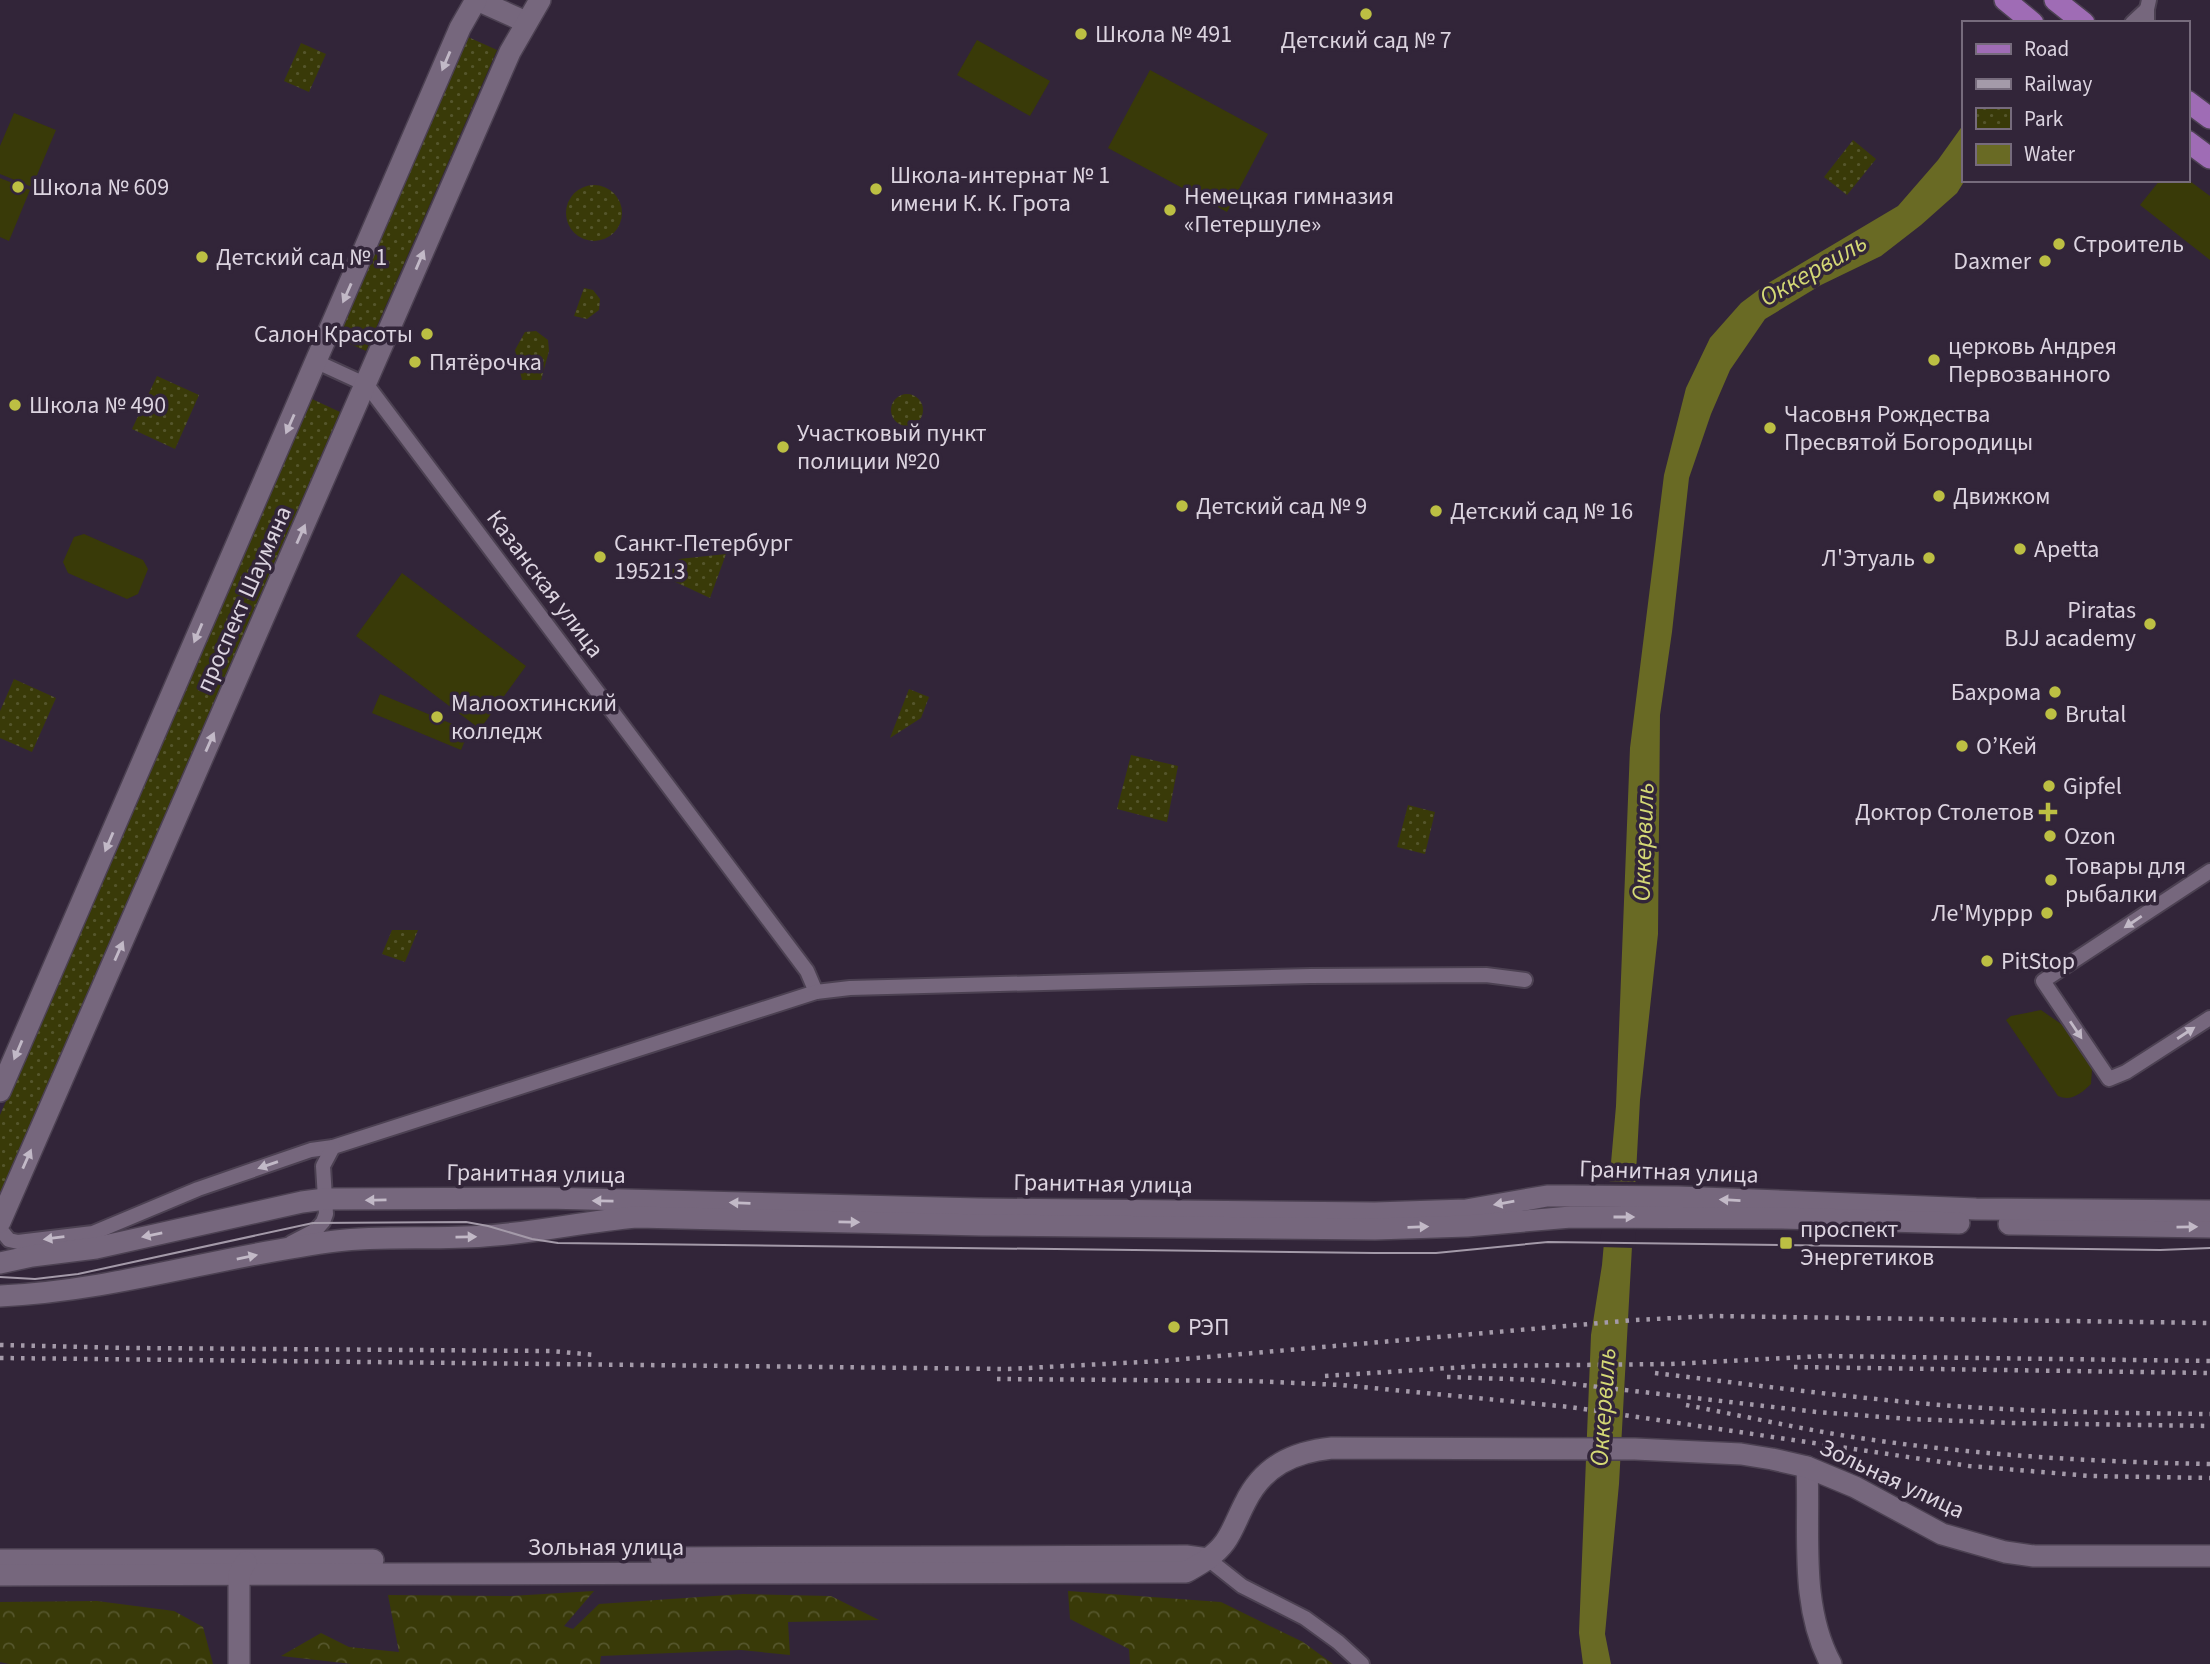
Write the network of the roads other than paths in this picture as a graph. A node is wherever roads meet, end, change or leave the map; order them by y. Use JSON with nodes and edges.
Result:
{"nodes":[{"id":1,"x":476,"y":0,"type":"edge"},
{"id":2,"x":540,"y":0,"type":"edge"},
{"id":3,"x":2005,"y":0,"type":"edge"},
{"id":4,"x":2055,"y":0,"type":"edge"},
{"id":5,"x":2079,"y":19,"type":"edge"},
{"id":6,"x":2031,"y":21,"type":"edge"},
{"id":7,"x":526,"y":22,"type":"junction"},
{"id":8,"x":2189,"y":102,"type":"edge"},
{"id":9,"x":2210,"y":118,"type":"edge"},
{"id":10,"x":2189,"y":142,"type":"edge"},
{"id":11,"x":2210,"y":158,"type":"edge"},
{"id":12,"x":317,"y":362,"type":"junction"},
{"id":13,"x":367,"y":385,"type":"junction"},
{"id":14,"x":2210,"y":871,"type":"edge"},
{"id":15,"x":1525,"y":980,"type":"dead end"},
{"id":16,"x":816,"y":992,"type":"junction"},
{"id":17,"x":2210,"y":1017,"type":"edge"},
{"id":18,"x":0,"y":1091,"type":"edge"},
{"id":19,"x":334,"y":1147,"type":"junction"},
{"id":20,"x":325,"y":1199,"type":"junction"},
{"id":21,"x":1571,"y":1207,"type":"junction"},
{"id":22,"x":1678,"y":1207,"type":"junction"},
{"id":23,"x":2210,"y":1211,"type":"edge"},
{"id":24,"x":0,"y":1222,"type":"edge"},
{"id":25,"x":2210,"y":1227,"type":"edge"},
{"id":26,"x":0,"y":1229,"type":"edge"},
{"id":27,"x":95,"y":1240,"type":"junction"},
{"id":28,"x":276,"y":1251,"type":"junction"},
{"id":29,"x":0,"y":1263,"type":"edge"},
{"id":30,"x":0,"y":1296,"type":"edge"},
{"id":31,"x":1807,"y":1467,"type":"junction"},
{"id":32,"x":2210,"y":1556,"type":"edge"},
{"id":33,"x":1208,"y":1559,"type":"junction"},
{"id":34,"x":0,"y":1560,"type":"edge"},
{"id":35,"x":247,"y":1570,"type":"junction"},
{"id":36,"x":0,"y":1575,"type":"edge"},
{"id":37,"x":239,"y":1664,"type":"edge"},
{"id":38,"x":252,"y":1664,"type":"edge"},
{"id":39,"x":1362,"y":1664,"type":"edge"},
{"id":40,"x":1831,"y":1664,"type":"edge"}],
"edges":[{"from":1,"to":7,"type":"street"},
{"from":1,"to":12,"type":"street","name":"проспект Шаумяна","one_way":true},
{"from":2,"to":7,"type":"street","name":"проспект Шаумяна"},
{"from":3,"to":6,"type":"main road"},
{"from":4,"to":5,"type":"main road"},
{"from":13,"to":7,"type":"street","name":"проспект Шаумяна","one_way":true},
{"from":8,"to":9,"type":"main road"},
{"from":10,"to":11,"type":"main road"},
{"from":12,"to":13,"type":"street","name":"Казанская улица"},
{"from":12,"to":18,"type":"street","name":"проспект Шаумяна","one_way":true},
{"from":13,"to":16,"type":"street","name":"Казанская улица"},
{"from":24,"to":13,"type":"street","name":"проспект Шаумяна","one_way":true},
{"from":14,"to":17,"type":"street","one_way":true},
{"from":15,"to":16,"type":"street","name":"Гранитная улица"},
{"from":16,"to":19,"type":"street","name":"Гранитная улица"},
{"from":19,"to":20,"type":"street"},
{"from":19,"to":27,"type":"street","name":"Гранитная улица","one_way":true},
{"from":21,"to":20,"type":"street","name":"Гранитная улица","one_way":true},
{"from":20,"to":27,"type":"street","name":"Гранитная улица","one_way":true},
{"from":20,"to":28,"type":"street"},
{"from":21,"to":22,"type":"street","name":"Гранитная улица"},
{"from":28,"to":21,"type":"street","name":"Гранитная улица","one_way":true},
{"from":23,"to":22,"type":"street","name":"Гранитная улица","one_way":true},
{"from":22,"to":25,"type":"street","name":"Гранитная улица","one_way":true},
{"from":27,"to":26,"type":"street","name":"Гранитная улица","one_way":true},
{"from":27,"to":29,"type":"street","name":"Гранитная улица"},
{"from":30,"to":28,"type":"street","name":"Гранитная улица","one_way":true},
{"from":31,"to":32,"type":"street","name":"Зольная улица"},
{"from":31,"to":33,"type":"street","name":"Зольная улица"},
{"from":31,"to":40,"type":"street"},
{"from":33,"to":35,"type":"street","name":"Зольная улица"},
{"from":33,"to":39,"type":"street"},
{"from":34,"to":35,"type":"street","name":"Зольная улица"},
{"from":35,"to":36,"type":"street","name":"Зольная улица"},
{"from":35,"to":37,"type":"street"},
{"from":35,"to":38,"type":"street"}]}
